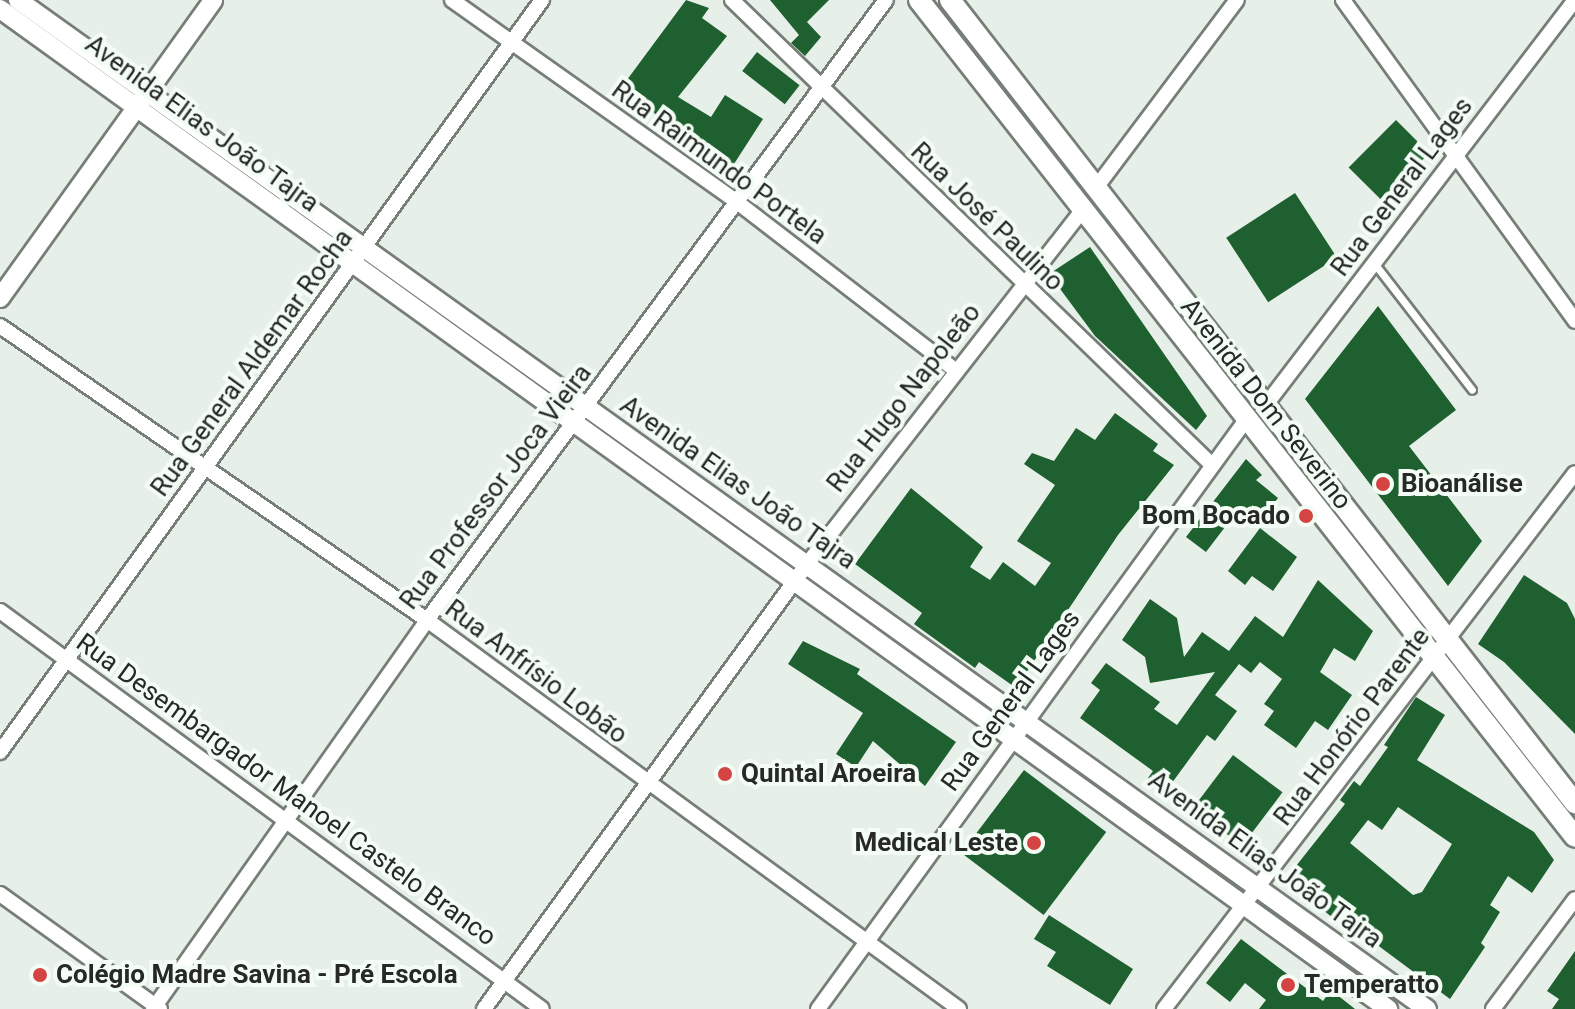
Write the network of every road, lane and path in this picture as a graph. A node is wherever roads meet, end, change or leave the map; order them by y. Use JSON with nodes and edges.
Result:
{"nodes":[{"id":1,"x":18,"y":0,"type":"edge"},
{"id":2,"x":213,"y":0,"type":"edge"},
{"id":3,"x":452,"y":0,"type":"edge"},
{"id":4,"x":542,"y":0,"type":"edge"},
{"id":5,"x":732,"y":0,"type":"edge"},
{"id":6,"x":886,"y":0,"type":"edge"},
{"id":7,"x":919,"y":0,"type":"edge"},
{"id":8,"x":950,"y":0,"type":"edge"},
{"id":9,"x":1237,"y":0,"type":"edge"},
{"id":10,"x":1343,"y":0,"type":"edge"},
{"id":11,"x":1575,"y":0,"type":"edge"},
{"id":12,"x":0,"y":9,"type":"edge"},
{"id":13,"x":511,"y":41,"type":"junction"},
{"id":14,"x":820,"y":89,"type":"junction"},
{"id":15,"x":142,"y":100,"type":"junction"},
{"id":16,"x":1456,"y":156,"type":"junction"},
{"id":17,"x":1098,"y":185,"type":"junction"},
{"id":18,"x":737,"y":202,"type":"junction"},
{"id":19,"x":1084,"y":208,"type":"junction"},
{"id":20,"x":366,"y":245,"type":"junction"},
{"id":21,"x":1374,"y":263,"type":"junction"},
{"id":22,"x":351,"y":265,"type":"junction"},
{"id":23,"x":1023,"y":284,"type":"junction"},
{"id":24,"x":0,"y":298,"type":"edge"},
{"id":25,"x":1575,"y":321,"type":"edge"},
{"id":26,"x":0,"y":326,"type":"edge"},
{"id":27,"x":954,"y":369,"type":"junction"},
{"id":28,"x":1472,"y":390,"type":"dead end"},
{"id":29,"x":1268,"y":402,"type":"junction"},
{"id":30,"x":585,"y":407,"type":"junction"},
{"id":31,"x":1245,"y":421,"type":"junction"},
{"id":32,"x":572,"y":424,"type":"junction"},
{"id":33,"x":1212,"y":465,"type":"junction"},
{"id":34,"x":208,"y":467,"type":"junction"},
{"id":35,"x":1575,"y":473,"type":"edge"},
{"id":36,"x":801,"y":572,"type":"junction"},
{"id":37,"x":0,"y":611,"type":"edge"},
{"id":38,"x":427,"y":620,"type":"junction"},
{"id":39,"x":1448,"y":640,"type":"junction"},
{"id":40,"x":68,"y":659,"type":"junction"},
{"id":41,"x":1431,"y":659,"type":"junction"},
{"id":42,"x":1026,"y":721,"type":"junction"},
{"id":43,"x":1013,"y":740,"type":"junction"},
{"id":44,"x":0,"y":752,"type":"edge"},
{"id":45,"x":648,"y":785,"type":"junction"},
{"id":46,"x":1575,"y":803,"type":"edge"},
{"id":47,"x":282,"y":820,"type":"junction"},
{"id":48,"x":1575,"y":837,"type":"edge"},
{"id":49,"x":1260,"y":889,"type":"junction"},
{"id":50,"x":0,"y":894,"type":"edge"},
{"id":51,"x":1575,"y":899,"type":"edge"},
{"id":52,"x":1247,"y":906,"type":"junction"},
{"id":53,"x":865,"y":942,"type":"junction"},
{"id":54,"x":505,"y":982,"type":"junction"},
{"id":55,"x":156,"y":1008,"type":"edge"},
{"id":56,"x":484,"y":1009,"type":"edge"},
{"id":57,"x":542,"y":1009,"type":"edge"},
{"id":58,"x":818,"y":1009,"type":"edge"},
{"id":59,"x":959,"y":1009,"type":"edge"},
{"id":60,"x":1164,"y":1009,"type":"edge"},
{"id":61,"x":1388,"y":1009,"type":"edge"},
{"id":62,"x":1427,"y":1009,"type":"edge"},
{"id":63,"x":1493,"y":1009,"type":"edge"}],
"edges":[{"from":1,"to":15,"type":"street","name":"Avenida Elias João Tajra"},
{"from":2,"to":15,"type":"street"},
{"from":3,"to":13,"type":"street","name":"Rua Raimundo Portela"},
{"from":4,"to":13,"type":"street","name":"Rua General Aldemar Rocha"},
{"from":5,"to":14,"type":"street","name":"Rua José Paulino"},
{"from":6,"to":14,"type":"street","name":"Rua Professor Joca Vieira"},
{"from":7,"to":19,"type":"main road","name":"Avenida Dom Severino"},
{"from":8,"to":17,"type":"main road","name":"Avenida Dom Severino"},
{"from":9,"to":17,"type":"street"},
{"from":10,"to":16,"type":"street"},
{"from":11,"to":16,"type":"street","name":"Rua General Lages"},
{"from":12,"to":15,"type":"street","name":"Avenida Elias João Tajra"},
{"from":13,"to":18,"type":"street","name":"Rua Raimundo Portela"},
{"from":13,"to":20,"type":"street","name":"Rua General Aldemar Rocha"},
{"from":14,"to":18,"type":"street","name":"Rua Professor Joca Vieira"},
{"from":14,"to":23,"type":"street","name":"Rua José Paulino"},
{"from":15,"to":20,"type":"street","name":"Avenida Elias João Tajra"},
{"from":15,"to":22,"type":"street","name":"Avenida Elias João Tajra"},
{"from":15,"to":24,"type":"street"},
{"from":16,"to":21,"type":"street","name":"Rua General Lages"},
{"from":16,"to":25,"type":"street"},
{"from":17,"to":29,"type":"main road","name":"Avenida Dom Severino"},
{"from":18,"to":27,"type":"street","name":"Rua Raimundo Portela"},
{"from":18,"to":30,"type":"street","name":"Rua Professor Joca Vieira"},
{"from":19,"to":23,"type":"street","name":"Rua Hugo Napoleão"},
{"from":19,"to":31,"type":"main road","name":"Avenida Dom Severino"},
{"from":20,"to":22,"type":"street","name":"Rua General Aldemar Rocha"},
{"from":20,"to":30,"type":"street","name":"Avenida Elias João Tajra"},
{"from":21,"to":28,"type":"lane"},
{"from":21,"to":29,"type":"street","name":"Rua General Lages"},
{"from":22,"to":32,"type":"street","name":"Avenida Elias João Tajra"},
{"from":22,"to":34,"type":"street","name":"Rua General Aldemar Rocha"},
{"from":23,"to":27,"type":"street","name":"Rua Hugo Napoleão"},
{"from":23,"to":33,"type":"street","name":"Rua José Paulino"},
{"from":26,"to":34,"type":"street","name":"Rua Anfrísio Lobão"},
{"from":27,"to":36,"type":"street","name":"Rua Hugo Napoleão"},
{"from":29,"to":39,"type":"main road","name":"Avenida Dom Severino"},
{"from":30,"to":32,"type":"street","name":"Rua Professor Joca Vieira"},
{"from":30,"to":36,"type":"street","name":"Avenida Elias João Tajra"},
{"from":31,"to":33,"type":"street","name":"Rua General Lages"},
{"from":31,"to":41,"type":"main road","name":"Avenida Dom Severino"},
{"from":32,"to":36,"type":"street","name":"Avenida Elias João Tajra"},
{"from":32,"to":38,"type":"street","name":"Rua Professor Joca Vieira"},
{"from":33,"to":42,"type":"street","name":"Rua General Lages"},
{"from":34,"to":38,"type":"street","name":"Rua Anfrísio Lobão"},
{"from":34,"to":40,"type":"street","name":"Rua General Aldemar Rocha"},
{"from":35,"to":39,"type":"street","name":"Rua Honório Parente"},
{"from":36,"to":42,"type":"street","name":"Avenida Elias João Tajra"},
{"from":36,"to":43,"type":"street","name":"Avenida Elias João Tajra"},
{"from":36,"to":45,"type":"street","name":"Rua Hugo Napoleão"},
{"from":37,"to":40,"type":"street","name":"Rua Desembargador Manoel Castelo Branco"},
{"from":38,"to":45,"type":"street","name":"Rua Anfrísio Lobão"},
{"from":38,"to":47,"type":"street","name":"Rua Professor Joca Vieira"},
{"from":39,"to":41,"type":"street","name":"Rua Honório Parente"},
{"from":39,"to":46,"type":"main road","name":"Avenida Dom Severino"},
{"from":40,"to":44,"type":"street","name":"Rua General Aldemar Rocha"},
{"from":40,"to":47,"type":"street","name":"Rua Desembargador Manoel Castelo Branco"},
{"from":41,"to":48,"type":"main road","name":"Avenida Dom Severino"},
{"from":41,"to":49,"type":"street","name":"Rua Honório Parente"},
{"from":42,"to":43,"type":"street","name":"Rua General Lages"},
{"from":42,"to":49,"type":"street","name":"Avenida Elias João Tajra"},
{"from":43,"to":52,"type":"street","name":"Avenida Elias João Tajra"},
{"from":43,"to":53,"type":"street","name":"Rua General Lages"},
{"from":45,"to":53,"type":"street","name":"Rua Anfrísio Lobão"},
{"from":45,"to":54,"type":"street","name":"Rua Hugo Napoleão"},
{"from":47,"to":54,"type":"street","name":"Rua Desembargador Manoel Castelo Branco"},
{"from":47,"to":55,"type":"street","name":"Rua Professor Joca Vieira"},
{"from":49,"to":52,"type":"street","name":"Rua Honório Parente"},
{"from":49,"to":62,"type":"street","name":"Avenida Elias João Tajra"},
{"from":50,"to":55,"type":"street"},
{"from":51,"to":63,"type":"street"},
{"from":52,"to":60,"type":"street","name":"Rua Honório Parente"},
{"from":52,"to":61,"type":"street","name":"Avenida Elias João Tajra"},
{"from":53,"to":58,"type":"street","name":"Rua General Lages"},
{"from":53,"to":59,"type":"street","name":"Rua Anfrísio Lobão"},
{"from":54,"to":56,"type":"street","name":"Rua Hugo Napoleão"},
{"from":54,"to":57,"type":"street","name":"Rua Desembargador Manoel Castelo Branco"}]}
